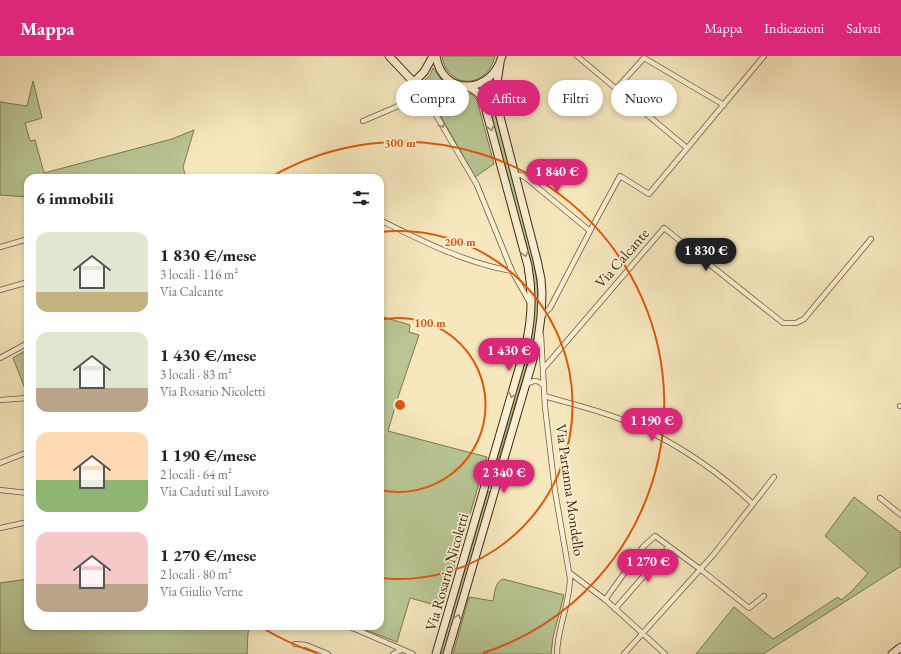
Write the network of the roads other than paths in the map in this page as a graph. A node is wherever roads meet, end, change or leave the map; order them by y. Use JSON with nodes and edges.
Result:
{"nodes":[{"id":1,"x":389,"y":56,"type":"edge"},
{"id":2,"x":433,"y":56,"type":"edge"},
{"id":3,"x":436,"y":56,"type":"edge"},
{"id":4,"x":577,"y":56,"type":"edge"},
{"id":5,"x":764,"y":56,"type":"edge"},
{"id":6,"x":501,"y":60,"type":"edge"},
{"id":7,"x":412,"y":80,"type":"edge"},
{"id":8,"x":416,"y":80,"type":"edge"},
{"id":9,"x":451,"y":80,"type":"edge"},
{"id":10,"x":624,"y":80,"type":"edge"},
{"id":11,"x":611,"y":85,"type":"edge"},
{"id":12,"x":469,"y":86,"type":"edge"},
{"id":13,"x":469,"y":88,"type":"edge"},
{"id":14,"x":724,"y":105,"type":"junction"},
{"id":15,"x":396,"y":107,"type":"edge"},
{"id":16,"x":437,"y":116,"type":"edge"},
{"id":17,"x":648,"y":116,"type":"edge"},
{"id":18,"x":363,"y":120,"type":"dead end"},
{"id":19,"x":687,"y":148,"type":"junction"},
{"id":20,"x":515,"y":175,"type":"junction"},
{"id":21,"x":384,"y":222,"type":"edge"},
{"id":22,"x":590,"y":231,"type":"junction"},
{"id":23,"x":871,"y":239,"type":"dead end"},
{"id":24,"x":24,"y":240,"type":"edge"},
{"id":25,"x":0,"y":247,"type":"edge"},
{"id":26,"x":512,"y":271,"type":"junction"},
{"id":27,"x":24,"y":283,"type":"edge"},
{"id":28,"x":0,"y":290,"type":"edge"},
{"id":29,"x":532,"y":307,"type":"junction"},
{"id":30,"x":542,"y":317,"type":"junction"},
{"id":31,"x":540,"y":329,"type":"junction"},
{"id":32,"x":24,"y":345,"type":"edge"},
{"id":33,"x":0,"y":358,"type":"edge"},
{"id":34,"x":543,"y":369,"type":"junction"},
{"id":35,"x":526,"y":385,"type":"junction"},
{"id":36,"x":544,"y":387,"type":"junction"},
{"id":37,"x":544,"y":396,"type":"junction"},
{"id":38,"x":24,"y":398,"type":"edge"},
{"id":39,"x":0,"y":400,"type":"edge"},
{"id":40,"x":24,"y":454,"type":"edge"},
{"id":41,"x":0,"y":463,"type":"edge"},
{"id":42,"x":491,"y":465,"type":"junction"},
{"id":43,"x":501,"y":472,"type":"junction"},
{"id":44,"x":774,"y":477,"type":"dead end"},
{"id":45,"x":0,"y":490,"type":"edge"},
{"id":46,"x":24,"y":493,"type":"edge"},
{"id":47,"x":482,"y":498,"type":"junction"},
{"id":48,"x":880,"y":498,"type":"dead end"},
{"id":49,"x":492,"y":500,"type":"junction"},
{"id":50,"x":753,"y":504,"type":"junction"},
{"id":51,"x":901,"y":515,"type":"edge"},
{"id":52,"x":24,"y":523,"type":"edge"},
{"id":53,"x":0,"y":528,"type":"edge"},
{"id":54,"x":669,"y":547,"type":"junction"},
{"id":55,"x":700,"y":569,"type":"junction"},
{"id":56,"x":570,"y":573,"type":"junction"},
{"id":57,"x":764,"y":596,"type":"dead end"},
{"id":58,"x":605,"y":600,"type":"junction"},
{"id":59,"x":615,"y":609,"type":"junction"},
{"id":60,"x":358,"y":630,"type":"edge"},
{"id":61,"x":642,"y":634,"type":"junction"},
{"id":62,"x":295,"y":644,"type":"dead end"},
{"id":63,"x":901,"y":647,"type":"edge"},
{"id":64,"x":401,"y":650,"type":"junction"},
{"id":65,"x":328,"y":654,"type":"edge"},
{"id":66,"x":393,"y":654,"type":"edge"},
{"id":67,"x":413,"y":654,"type":"edge"},
{"id":68,"x":436,"y":654,"type":"edge"},
{"id":69,"x":448,"y":654,"type":"edge"},
{"id":70,"x":557,"y":654,"type":"edge"},
{"id":71,"x":624,"y":654,"type":"edge"},
{"id":72,"x":665,"y":654,"type":"edge"},
{"id":73,"x":892,"y":654,"type":"edge"}],
"edges":[{"from":1,"to":7,"type":"main road"},
{"from":2,"to":8,"type":"main road"},
{"from":3,"to":9,"type":"main road","name":"Via Rosario Nicoletti"},
{"from":4,"to":11,"type":"street"},
{"from":5,"to":14,"type":"street"},
{"from":6,"to":12,"type":"main road"},
{"from":6,"to":20,"type":"main road","name":"Via Rosario Nicoletti"},
{"from":10,"to":14,"type":"street"},
{"from":13,"to":29,"type":"main road","name":"Via Rosario Nicoletti","one_way":true},
{"from":14,"to":19,"type":"street"},
{"from":15,"to":18,"type":"street"},
{"from":16,"to":26,"type":"street","one_way":true},
{"from":17,"to":19,"type":"street"},
{"from":19,"to":22,"type":"street"},
{"from":20,"to":22,"type":"street"},
{"from":20,"to":30,"type":"main road","name":"Via Rosario Nicoletti"},
{"from":21,"to":26,"type":"street"},
{"from":22,"to":30,"type":"street"},
{"from":23,"to":34,"type":"street","name":"Via Calcante"},
{"from":24,"to":25,"type":"street"},
{"from":26,"to":29,"type":"street"},
{"from":27,"to":28,"type":"street"},
{"from":29,"to":42,"type":"main road","name":"Via Rosario Nicoletti","one_way":true},
{"from":30,"to":31,"type":"main road","name":"Via Rosario Nicoletti"},
{"from":31,"to":34,"type":"street","name":"Via Partanna Mondello"},
{"from":31,"to":35,"type":"main road","name":"Via Rosario Nicoletti"},
{"from":32,"to":33,"type":"street"},
{"from":34,"to":36,"type":"street","name":"Via Partanna Mondello"},
{"from":35,"to":36,"type":"street"},
{"from":35,"to":43,"type":"main road","name":"Via Rosario Nicoletti"},
{"from":36,"to":37,"type":"street","name":"Via Partanna Mondello"},
{"from":37,"to":50,"type":"street"},
{"from":37,"to":56,"type":"street","name":"Via Partanna Mondello"},
{"from":38,"to":39,"type":"street"},
{"from":40,"to":41,"type":"street"},
{"from":42,"to":43,"type":"main road"},
{"from":42,"to":47,"type":"main road","name":"Via Rosario Nicoletti"},
{"from":43,"to":49,"type":"main road","name":"Via Rosario Nicoletti"},
{"from":44,"to":50,"type":"street"},
{"from":45,"to":46,"type":"street"},
{"from":47,"to":49,"type":"main road","name":"Via Rosario Nicoletti"},
{"from":47,"to":68,"type":"main road","name":"Via Rosario Nicoletti"},
{"from":48,"to":51,"type":"street"},
{"from":69,"to":49,"type":"main road","name":"Via Rosario Nicoletti","one_way":true},
{"from":50,"to":55,"type":"street"},
{"from":52,"to":53,"type":"street"},
{"from":54,"to":55,"type":"street"},
{"from":54,"to":58,"type":"street"},
{"from":54,"to":59,"type":"street"},
{"from":55,"to":57,"type":"street"},
{"from":55,"to":61,"type":"street"},
{"from":56,"to":58,"type":"street"},
{"from":56,"to":70,"type":"street","name":"Via Partanna Mondello"},
{"from":58,"to":59,"type":"street"},
{"from":59,"to":61,"type":"street"},
{"from":60,"to":64,"type":"street"},
{"from":61,"to":71,"type":"street"},
{"from":61,"to":72,"type":"street"},
{"from":62,"to":65,"type":"street"},
{"from":63,"to":73,"type":"main road"},
{"from":64,"to":66,"type":"street"},
{"from":64,"to":67,"type":"street"}]}
